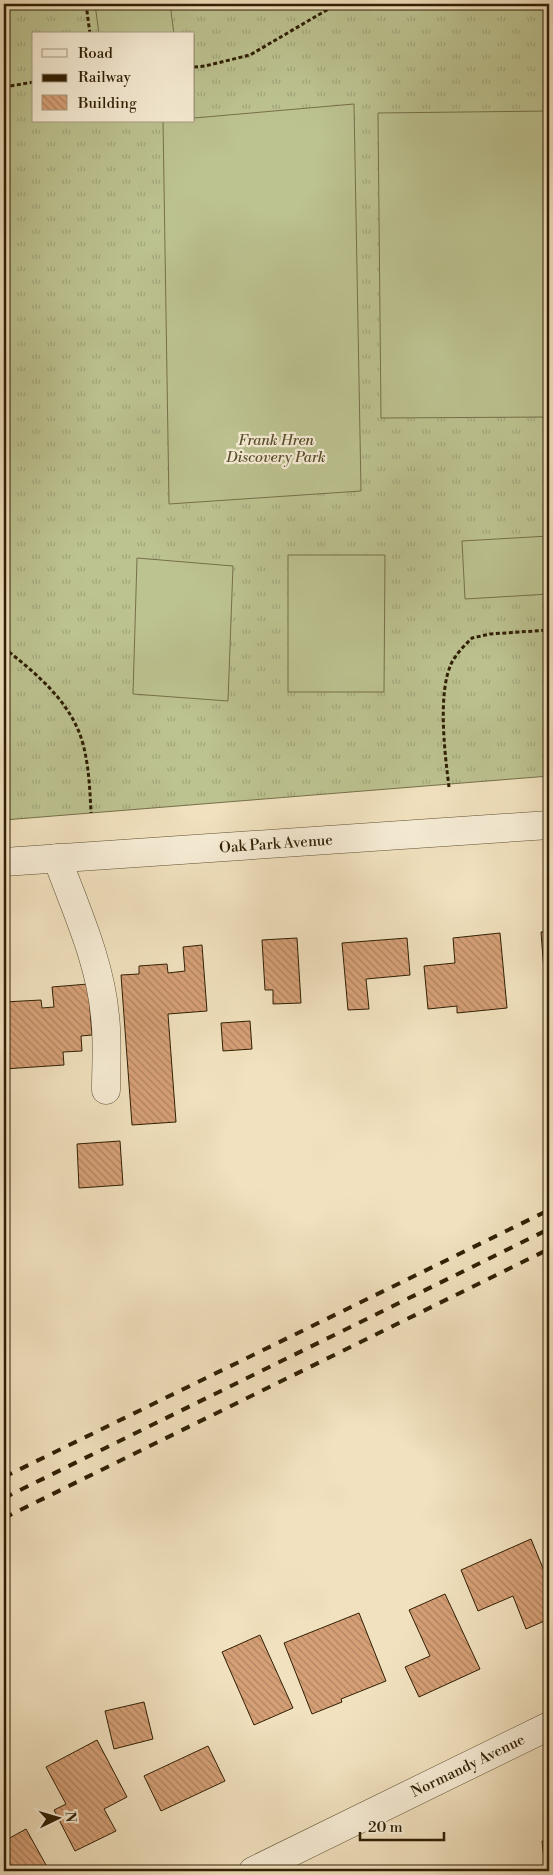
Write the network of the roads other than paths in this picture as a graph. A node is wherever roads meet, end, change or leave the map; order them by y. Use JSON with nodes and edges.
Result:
{"nodes":[{"id":1,"x":549,"y":825,"type":"edge"},
{"id":2,"x":57,"y":858,"type":"junction"},
{"id":3,"x":4,"y":862,"type":"edge"},
{"id":4,"x":106,"y":1090,"type":"dead end"},
{"id":5,"x":549,"y":1726,"type":"edge"},
{"id":6,"x":253,"y":1871,"type":"edge"}],
"edges":[{"from":1,"to":2,"type":"street","name":"Oak Park Avenue"},
{"from":2,"to":3,"type":"street","name":"Oak Park Avenue"},
{"from":2,"to":4,"type":"street"},
{"from":5,"to":6,"type":"street","name":"Normandy Avenue"}]}
